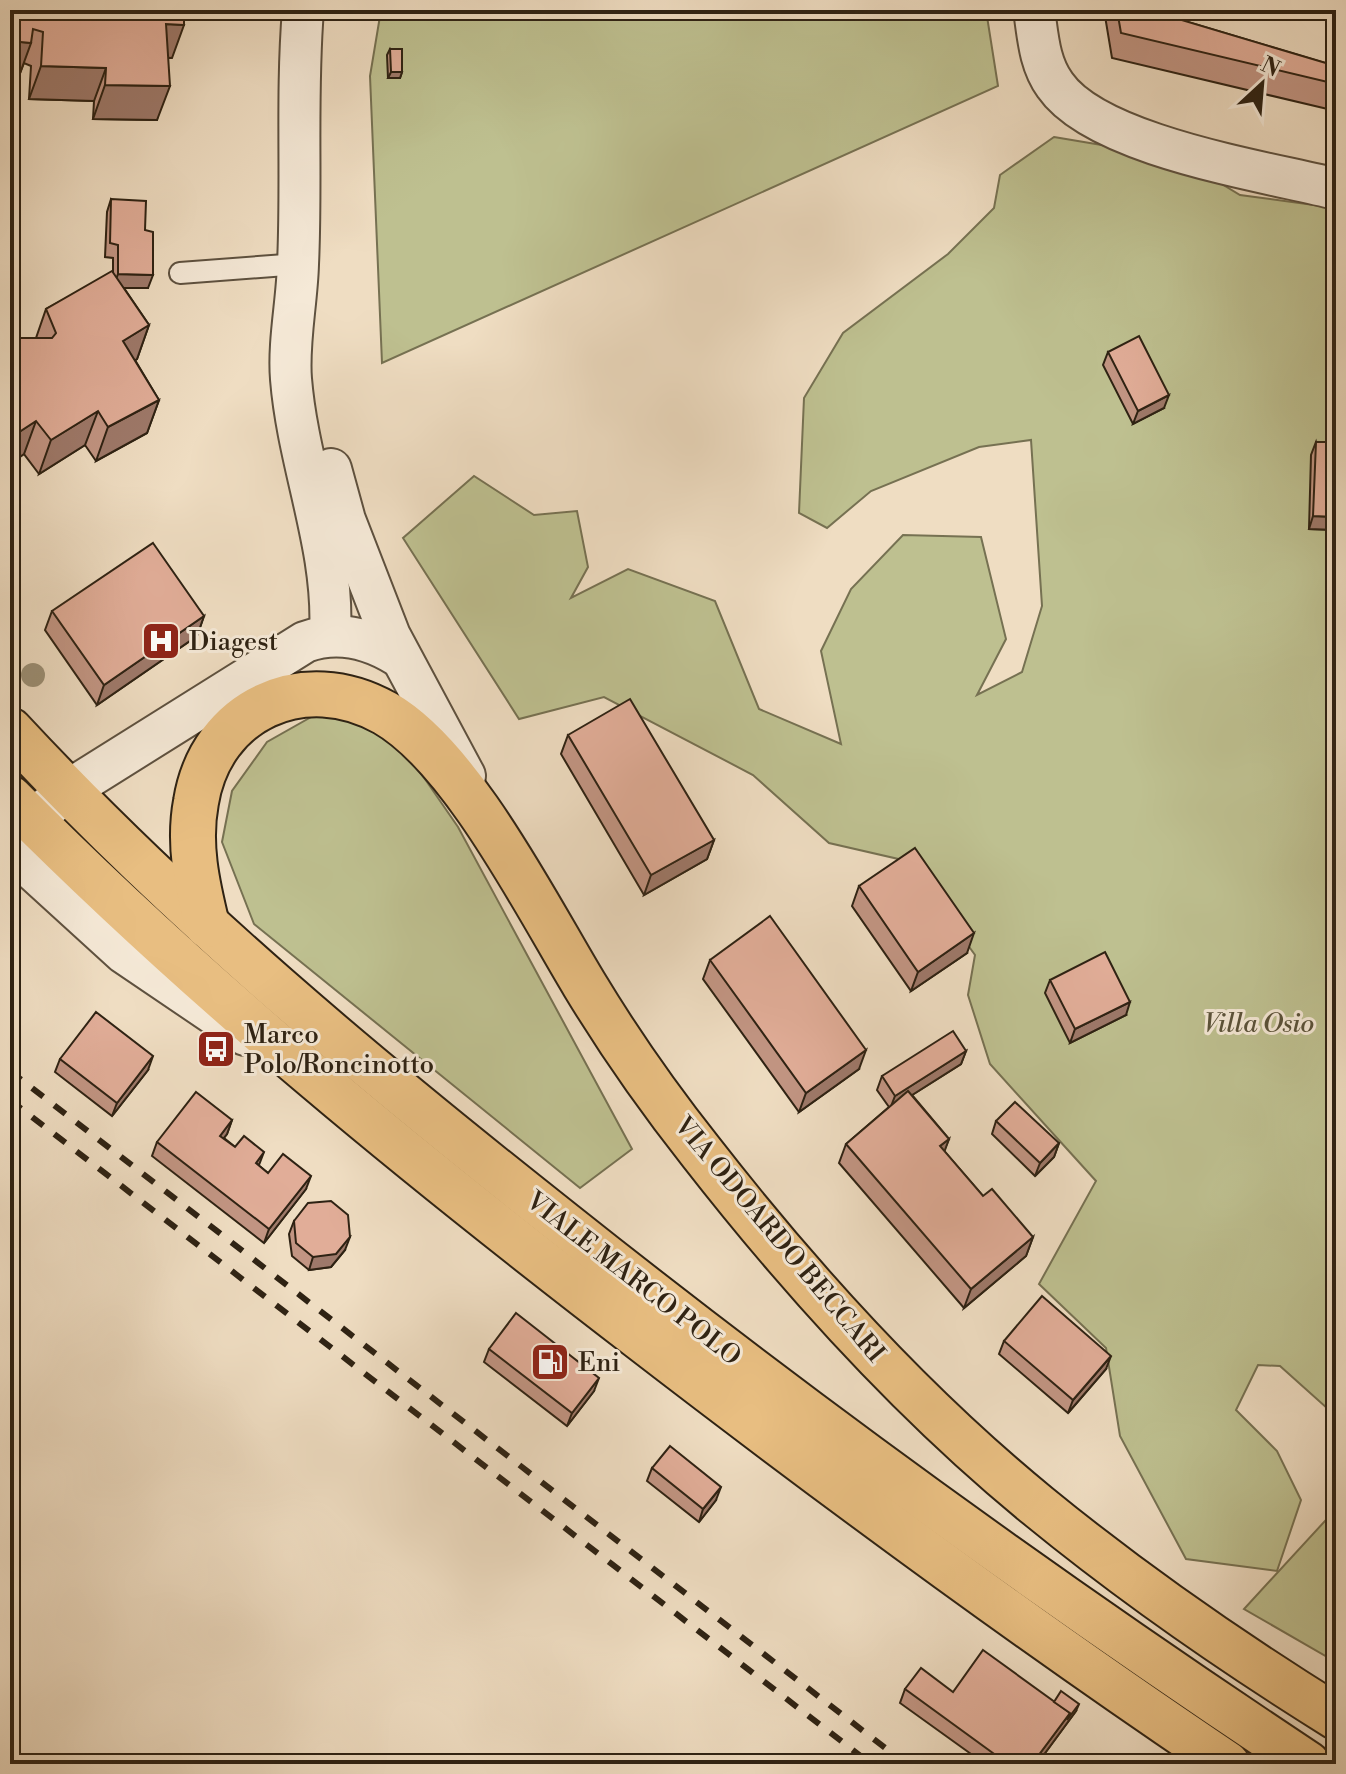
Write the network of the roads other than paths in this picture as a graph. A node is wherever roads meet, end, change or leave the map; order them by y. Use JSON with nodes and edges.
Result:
{"nodes":[{"id":1,"x":303,"y":10,"type":"edge"},
{"id":2,"x":1034,"y":10,"type":"edge"},
{"id":3,"x":1336,"y":189,"type":"edge"},
{"id":4,"x":299,"y":264,"type":"junction"},
{"id":5,"x":180,"y":273,"type":"dead end"},
{"id":6,"x":293,"y":347,"type":"junction"},
{"id":7,"x":330,"y":635,"type":"junction"},
{"id":8,"x":398,"y":656,"type":"junction"},
{"id":9,"x":10,"y":730,"type":"edge"},
{"id":10,"x":67,"y":791,"type":"junction"},
{"id":11,"x":17,"y":823,"type":"edge"},
{"id":12,"x":510,"y":860,"type":"junction"},
{"id":13,"x":207,"y":925,"type":"junction"},
{"id":14,"x":1129,"y":1698,"type":"junction"},
{"id":15,"x":1336,"y":1717,"type":"edge"},
{"id":16,"x":1166,"y":1764,"type":"edge"},
{"id":17,"x":1227,"y":1764,"type":"edge"},
{"id":18,"x":1308,"y":1764,"type":"edge"}],
"edges":[{"from":1,"to":4,"type":"street","name":"VIA ODOARDO BECCARI"},
{"from":2,"to":3,"type":"street"},
{"from":4,"to":5,"type":"lane"},
{"from":4,"to":6,"type":"street","name":"VIA ODOARDO BECCARI"},
{"from":6,"to":7,"type":"street","name":"VIA ODOARDO BECCARI"},
{"from":6,"to":8,"type":"street","name":"VIA ODOARDO BECCARI"},
{"from":7,"to":8,"type":"street"},
{"from":7,"to":10,"type":"street"},
{"from":8,"to":12,"type":"street","name":"VIA ODOARDO BECCARI"},
{"from":9,"to":10,"type":"main road","name":"VIALE MARCO POLO"},
{"from":10,"to":11,"type":"street"},
{"from":10,"to":13,"type":"main road","name":"VIALE MARCO POLO"},
{"from":11,"to":14,"type":"main road","name":"VIALE MARCO POLO"},
{"from":12,"to":13,"type":"main road"},
{"from":12,"to":15,"type":"main road","name":"VIA ODOARDO BECCARI"},
{"from":13,"to":18,"type":"main road","name":"VIALE MARCO POLO"},
{"from":14,"to":16,"type":"main road"},
{"from":14,"to":17,"type":"main road","name":"VIALE MARCO POLO"}]}
